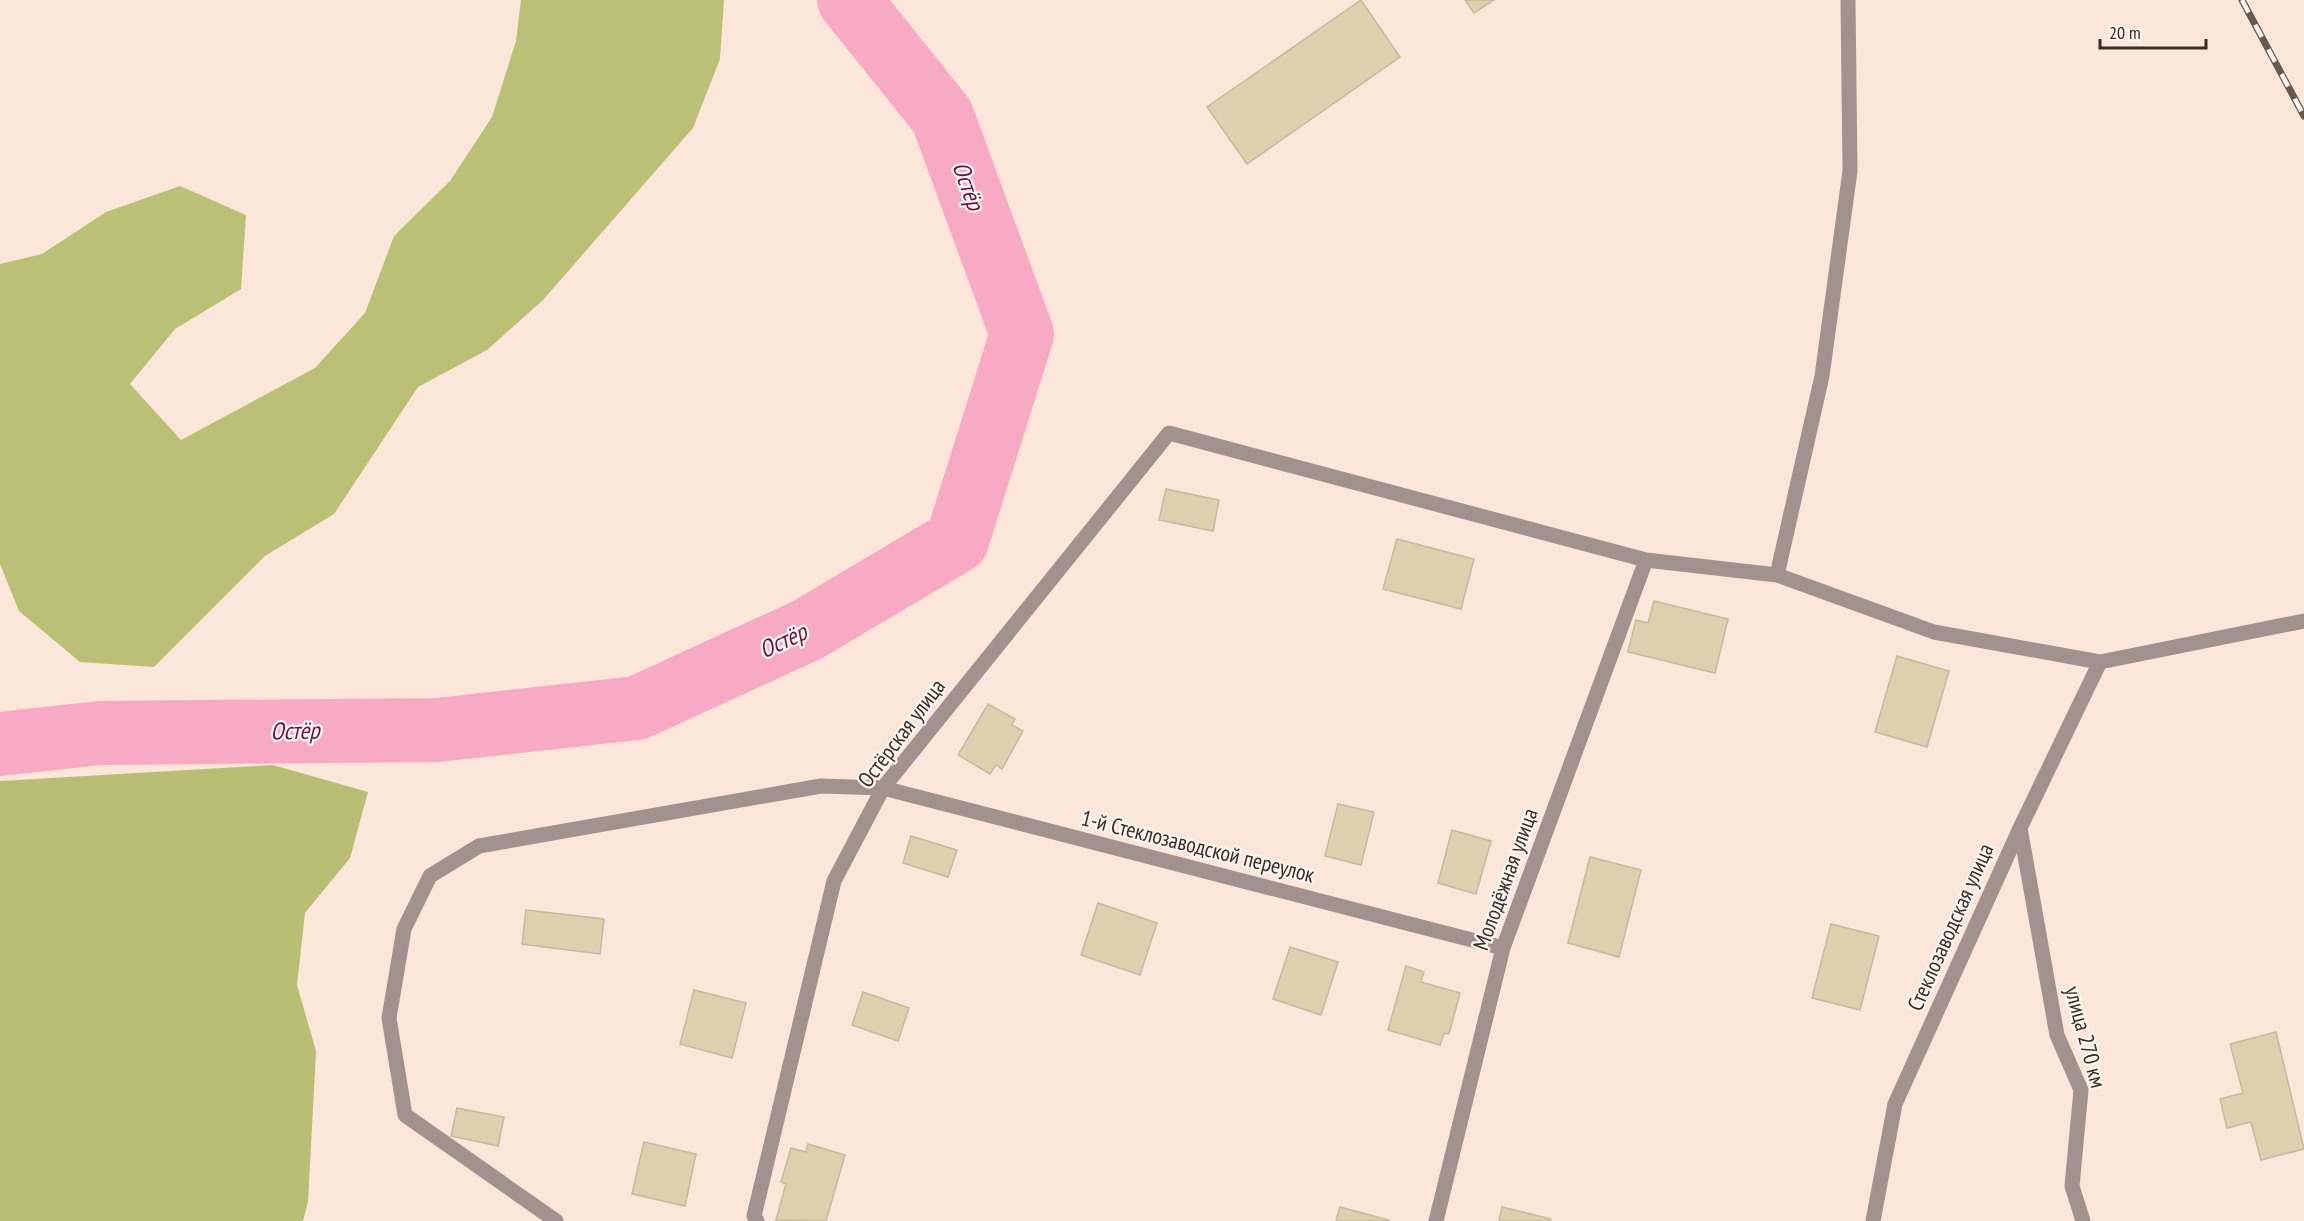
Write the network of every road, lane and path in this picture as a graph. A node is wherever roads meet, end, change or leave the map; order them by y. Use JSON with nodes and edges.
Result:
{"nodes":[{"id":1,"x":1848,"y":0,"type":"edge"},
{"id":2,"x":1646,"y":560,"type":"junction"},
{"id":3,"x":1777,"y":575,"type":"junction"},
{"id":4,"x":2304,"y":621,"type":"edge"},
{"id":5,"x":2100,"y":662,"type":"junction"},
{"id":6,"x":883,"y":788,"type":"junction"},
{"id":7,"x":2020,"y":828,"type":"junction"},
{"id":8,"x":1503,"y":948,"type":"junction"},
{"id":9,"x":556,"y":1221,"type":"edge"},
{"id":10,"x":757,"y":1221,"type":"edge"},
{"id":11,"x":1436,"y":1221,"type":"edge"},
{"id":12,"x":1873,"y":1221,"type":"edge"},
{"id":13,"x":2084,"y":1221,"type":"edge"}],
"edges":[{"from":1,"to":3,"type":"street"},
{"from":2,"to":3,"type":"street"},
{"from":2,"to":6,"type":"street","name":"Остёрская улица"},
{"from":2,"to":8,"type":"street","name":"Молодёжная улица"},
{"from":3,"to":5,"type":"street"},
{"from":4,"to":5,"type":"street"},
{"from":5,"to":7,"type":"street","name":"Стеклозаводская улица"},
{"from":6,"to":8,"type":"street","name":"1-й Стеклозаводской переулок"},
{"from":6,"to":9,"type":"street","name":"1-й Стеклозаводской переулок"},
{"from":6,"to":10,"type":"street","name":"Остёрская улица"},
{"from":7,"to":12,"type":"street","name":"Стеклозаводская улица"},
{"from":7,"to":13,"type":"street","name":"улица 270 км"},
{"from":8,"to":11,"type":"street","name":"Молодёжная улица"}]}
